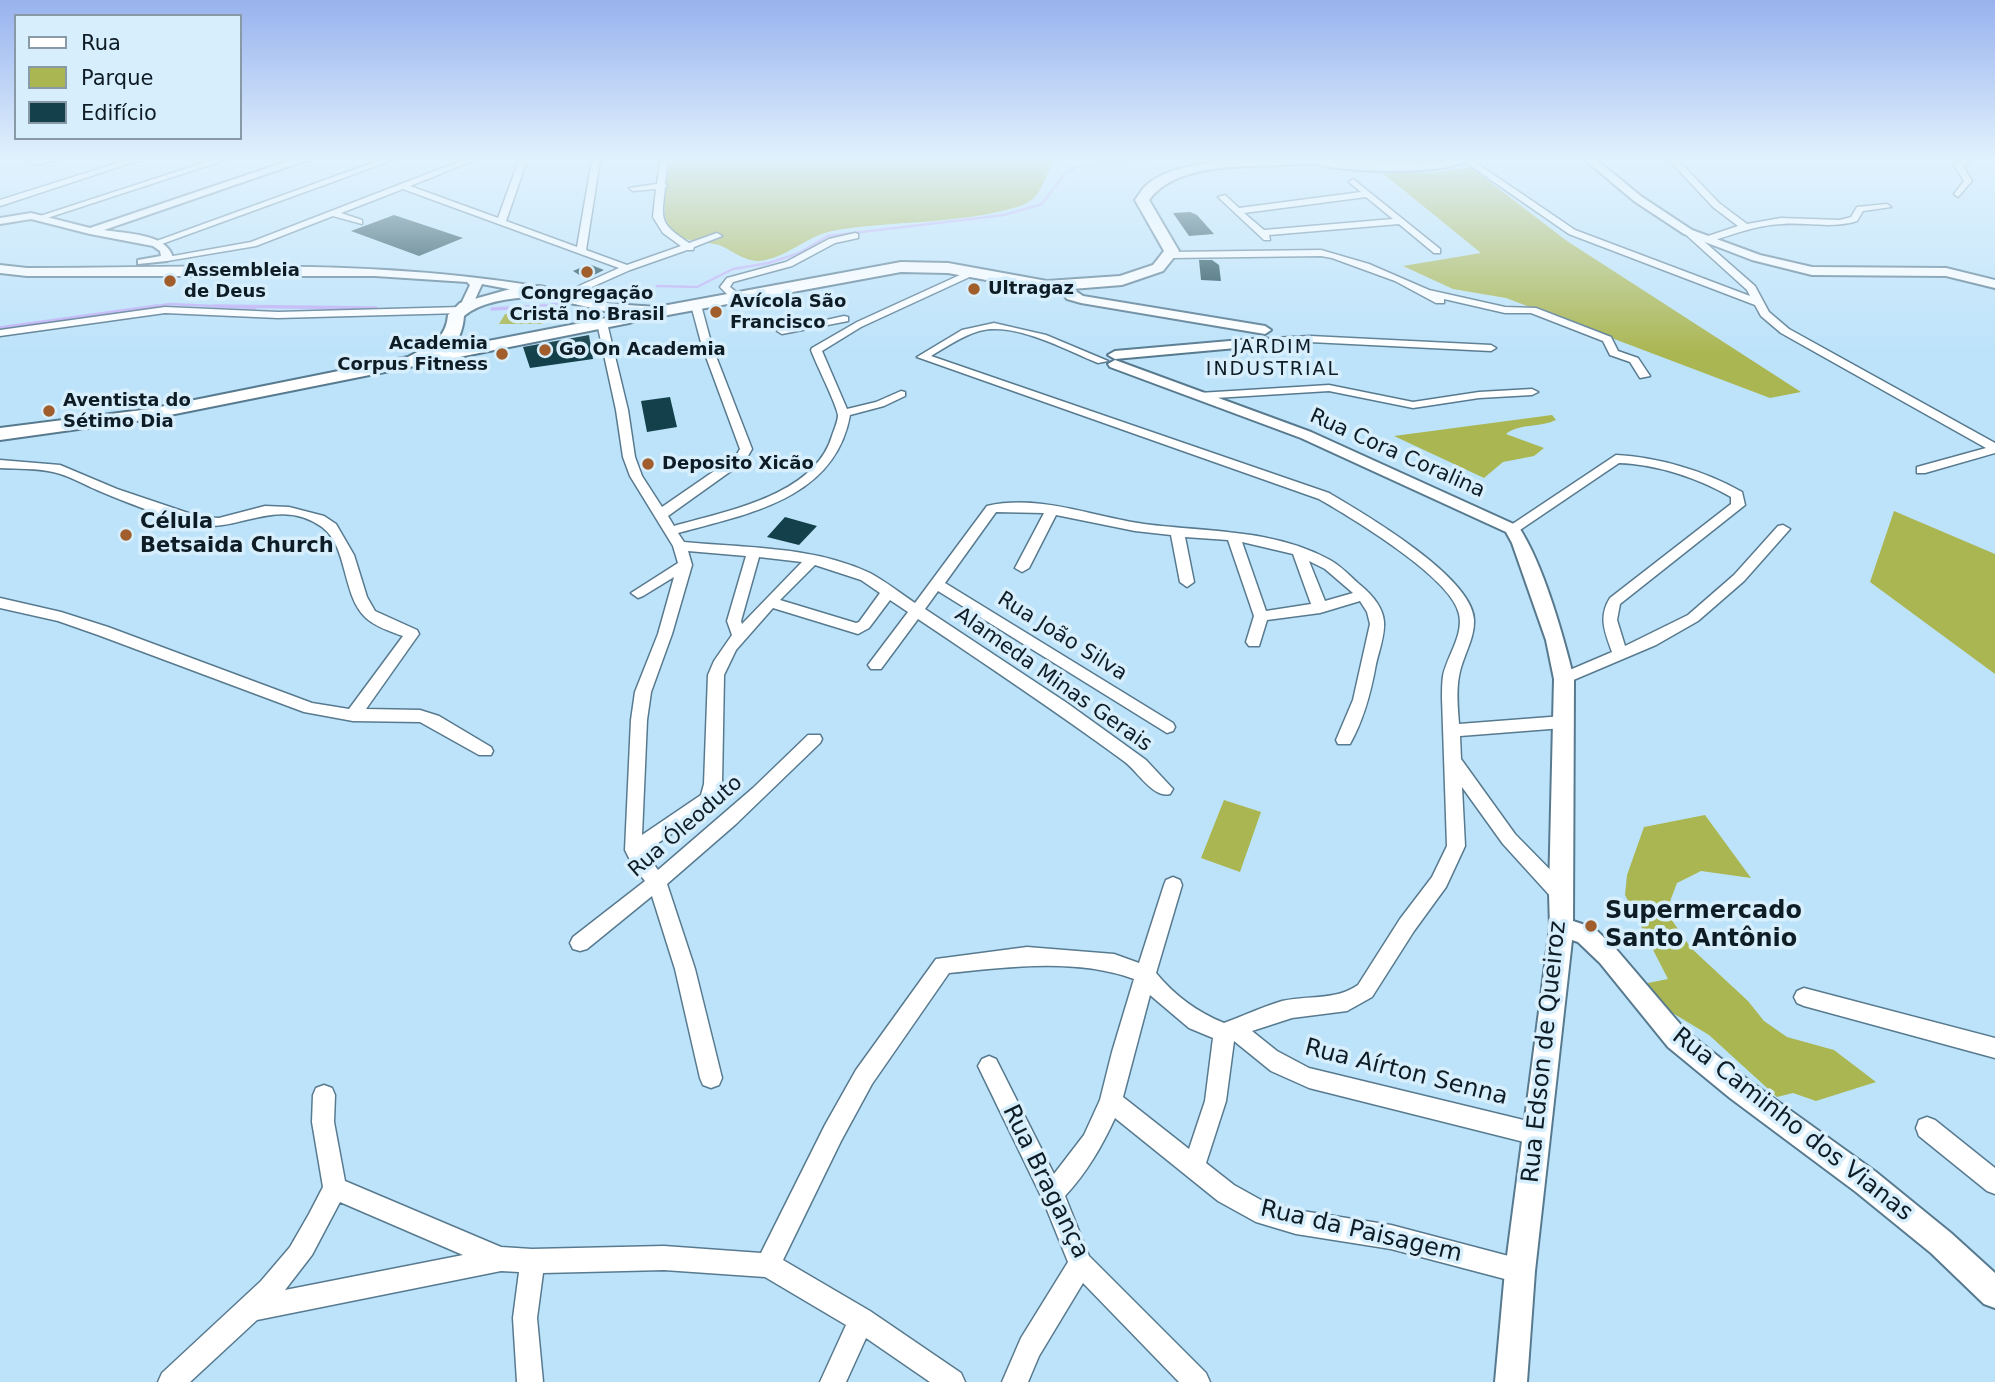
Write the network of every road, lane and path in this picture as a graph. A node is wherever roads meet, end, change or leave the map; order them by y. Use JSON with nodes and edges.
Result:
{"nodes":[{"id":1,"x":64,"y":224,"type":"edge"},
{"id":2,"x":109,"y":224,"type":"edge"},
{"id":3,"x":208,"y":224,"type":"edge"},
{"id":4,"x":306,"y":224,"type":"edge"},
{"id":5,"x":508,"y":224,"type":"edge"},
{"id":6,"x":585,"y":224,"type":"edge"},
{"id":7,"x":660,"y":224,"type":"edge"},
{"id":8,"x":1157,"y":224,"type":"edge"},
{"id":9,"x":1169,"y":224,"type":"edge"},
{"id":10,"x":1252,"y":224,"type":"edge"},
{"id":11,"x":1361,"y":224,"type":"edge"},
{"id":12,"x":1406,"y":224,"type":"edge"},
{"id":13,"x":1561,"y":224,"type":"edge"},
{"id":14,"x":1675,"y":224,"type":"edge"},
{"id":15,"x":1742,"y":224,"type":"edge"},
{"id":16,"x":1760,"y":224,"type":"edge"},
{"id":17,"x":1745,"y":227,"type":"junction"},
{"id":18,"x":90,"y":231,"type":"junction"},
{"id":19,"x":1262,"y":233,"type":"junction"},
{"id":20,"x":1688,"y":233,"type":"junction"},
{"id":21,"x":717,"y":236,"type":"dead end"},
{"id":22,"x":855,"y":236,"type":"dead end"},
{"id":23,"x":1708,"y":239,"type":"junction"},
{"id":24,"x":156,"y":243,"type":"junction"},
{"id":25,"x":690,"y":248,"type":"junction"},
{"id":26,"x":581,"y":251,"type":"junction"},
{"id":27,"x":1437,"y":251,"type":"dead end"},
{"id":28,"x":1284,"y":252,"type":"junction"},
{"id":29,"x":1177,"y":255,"type":"junction"},
{"id":30,"x":167,"y":258,"type":"junction"},
{"id":31,"x":627,"y":268,"type":"junction"},
{"id":32,"x":0,"y":270,"type":"edge"},
{"id":33,"x":86,"y":271,"type":"junction"},
{"id":34,"x":969,"y":274,"type":"junction"},
{"id":35,"x":471,"y":279,"type":"junction"},
{"id":36,"x":1995,"y":284,"type":"edge"},
{"id":37,"x":1065,"y":290,"type":"junction"},
{"id":38,"x":540,"y":291,"type":"junction"},
{"id":39,"x":1426,"y":291,"type":"junction"},
{"id":40,"x":566,"y":297,"type":"junction"},
{"id":41,"x":736,"y":297,"type":"junction"},
{"id":42,"x":1440,"y":300,"type":"dead end"},
{"id":43,"x":1759,"y":303,"type":"junction"},
{"id":44,"x":696,"y":305,"type":"junction"},
{"id":45,"x":463,"y":308,"type":"junction"},
{"id":46,"x":657,"y":312,"type":"junction"},
{"id":47,"x":852,"y":322,"type":"junction"},
{"id":48,"x":601,"y":323,"type":"junction"},
{"id":49,"x":455,"y":329,"type":"junction"},
{"id":50,"x":782,"y":331,"type":"dead end"},
{"id":51,"x":0,"y":333,"type":"edge"},
{"id":52,"x":545,"y":335,"type":"junction"},
{"id":53,"x":1262,"y":335,"type":"junction"},
{"id":54,"x":496,"y":344,"type":"junction"},
{"id":55,"x":1491,"y":348,"type":"dead end"},
{"id":56,"x":1110,"y":360,"type":"junction"},
{"id":57,"x":412,"y":362,"type":"junction"},
{"id":58,"x":1644,"y":376,"type":"dead end"},
{"id":59,"x":1267,"y":392,"type":"junction"},
{"id":60,"x":1532,"y":392,"type":"dead end"},
{"id":61,"x":901,"y":394,"type":"dead end"},
{"id":62,"x":1199,"y":396,"type":"junction"},
{"id":63,"x":1240,"y":410,"type":"junction"},
{"id":64,"x":844,"y":413,"type":"junction"},
{"id":65,"x":0,"y":434,"type":"edge"},
{"id":66,"x":1995,"y":449,"type":"edge"},
{"id":67,"x":0,"y":464,"type":"edge"},
{"id":68,"x":1921,"y":470,"type":"dead end"},
{"id":69,"x":1051,"y":511,"type":"junction"},
{"id":70,"x":660,"y":515,"type":"junction"},
{"id":71,"x":1512,"y":529,"type":"junction"},
{"id":72,"x":1783,"y":529,"type":"dead end"},
{"id":73,"x":670,"y":531,"type":"junction"},
{"id":74,"x":1177,"y":532,"type":"junction"},
{"id":75,"x":1234,"y":538,"type":"junction"},
{"id":76,"x":680,"y":546,"type":"junction"},
{"id":77,"x":1298,"y":552,"type":"junction"},
{"id":78,"x":753,"y":554,"type":"junction"},
{"id":79,"x":811,"y":561,"type":"junction"},
{"id":80,"x":685,"y":565,"type":"junction"},
{"id":81,"x":1021,"y":568,"type":"dead end"},
{"id":82,"x":1187,"y":582,"type":"dead end"},
{"id":83,"x":935,"y":583,"type":"junction"},
{"id":84,"x":638,"y":593,"type":"dead end"},
{"id":85,"x":890,"y":595,"type":"junction"},
{"id":86,"x":1364,"y":595,"type":"junction"},
{"id":87,"x":0,"y":603,"type":"edge"},
{"id":88,"x":773,"y":603,"type":"junction"},
{"id":89,"x":1320,"y":608,"type":"junction"},
{"id":90,"x":912,"y":609,"type":"junction"},
{"id":91,"x":1261,"y":616,"type":"junction"},
{"id":92,"x":740,"y":635,"type":"junction"},
{"id":93,"x":1254,"y":642,"type":"dead end"},
{"id":94,"x":1620,"y":655,"type":"junction"},
{"id":95,"x":876,"y":665,"type":"dead end"},
{"id":96,"x":1564,"y":678,"type":"junction"},
{"id":97,"x":354,"y":715,"type":"junction"},
{"id":98,"x":1563,"y":722,"type":"junction"},
{"id":99,"x":1167,"y":727,"type":"dead end"},
{"id":100,"x":1450,"y":731,"type":"junction"},
{"id":101,"x":814,"y":739,"type":"dead end"},
{"id":102,"x":1344,"y":740,"type":"dead end"},
{"id":103,"x":485,"y":751,"type":"dead end"},
{"id":104,"x":1452,"y":759,"type":"junction"},
{"id":105,"x":1164,"y":789,"type":"dead end"},
{"id":106,"x":636,"y":854,"type":"junction"},
{"id":107,"x":654,"y":879,"type":"junction"},
{"id":108,"x":1173,"y":885,"type":"dead end"},
{"id":109,"x":1560,"y":893,"type":"junction"},
{"id":110,"x":1562,"y":927,"type":"junction"},
{"id":111,"x":580,"y":943,"type":"dead end"},
{"id":112,"x":1145,"y":974,"type":"junction"},
{"id":113,"x":1804,"y":996,"type":"dead end"},
{"id":114,"x":1229,"y":1031,"type":"junction"},
{"id":115,"x":1995,"y":1048,"type":"edge"},
{"id":116,"x":989,"y":1066,"type":"dead end"},
{"id":117,"x":711,"y":1078,"type":"dead end"},
{"id":118,"x":324,"y":1095,"type":"dead end"},
{"id":119,"x":1111,"y":1101,"type":"junction"},
{"id":120,"x":1927,"y":1128,"type":"dead end"},
{"id":121,"x":1536,"y":1134,"type":"junction"},
{"id":122,"x":1193,"y":1166,"type":"junction"},
{"id":123,"x":1995,"y":1183,"type":"edge"},
{"id":124,"x":335,"y":1188,"type":"junction"},
{"id":125,"x":1052,"y":1193,"type":"junction"},
{"id":126,"x":501,"y":1259,"type":"junction"},
{"id":127,"x":532,"y":1261,"type":"junction"},
{"id":128,"x":1081,"y":1264,"type":"junction"},
{"id":129,"x":768,"y":1265,"type":"junction"},
{"id":130,"x":1520,"y":1271,"type":"junction"},
{"id":131,"x":1995,"y":1293,"type":"edge"},
{"id":132,"x":250,"y":1309,"type":"junction"},
{"id":133,"x":861,"y":1320,"type":"junction"},
{"id":134,"x":171,"y":1382,"type":"edge"},
{"id":135,"x":530,"y":1382,"type":"edge"},
{"id":136,"x":833,"y":1382,"type":"edge"},
{"id":137,"x":951,"y":1382,"type":"edge"},
{"id":138,"x":1015,"y":1382,"type":"edge"},
{"id":139,"x":1197,"y":1382,"type":"edge"},
{"id":140,"x":1511,"y":1382,"type":"edge"}],
"edges":[{"from":1,"to":18,"type":"street"},
{"from":2,"to":18,"type":"street"},
{"from":3,"to":24,"type":"street"},
{"from":4,"to":30,"type":"street"},
{"from":5,"to":26,"type":"street"},
{"from":6,"to":26,"type":"street"},
{"from":7,"to":25,"type":"street"},
{"from":8,"to":29,"type":"main road"},
{"from":9,"to":29,"type":"main road"},
{"from":10,"to":19,"type":"street"},
{"from":11,"to":19,"type":"street"},
{"from":12,"to":27,"type":"street"},
{"from":13,"to":43,"type":"street"},
{"from":14,"to":20,"type":"street"},
{"from":15,"to":17,"type":"street"},
{"from":16,"to":17,"type":"street"},
{"from":17,"to":23,"type":"street"},
{"from":18,"to":24,"type":"street"},
{"from":19,"to":28,"type":"street"},
{"from":20,"to":23,"type":"street"},
{"from":20,"to":43,"type":"street"},
{"from":21,"to":25,"type":"street"},
{"from":22,"to":41,"type":"street"},
{"from":23,"to":36,"type":"street"},
{"from":24,"to":30,"type":"street"},
{"from":25,"to":31,"type":"street"},
{"from":26,"to":31,"type":"street"},
{"from":28,"to":29,"type":"street"},
{"from":28,"to":39,"type":"street"},
{"from":29,"to":37,"type":"main road"},
{"from":30,"to":33,"type":"street"},
{"from":31,"to":40,"type":"street"},
{"from":32,"to":33,"type":"street"},
{"from":33,"to":35,"type":"street"},
{"from":34,"to":37,"type":"main road"},
{"from":34,"to":41,"type":"main road"},
{"from":34,"to":47,"type":"street"},
{"from":35,"to":38,"type":"street"},
{"from":35,"to":45,"type":"street"},
{"from":37,"to":53,"type":"street"},
{"from":38,"to":40,"type":"main road"},
{"from":38,"to":45,"type":"main road"},
{"from":39,"to":42,"type":"street"},
{"from":39,"to":58,"type":"street"},
{"from":40,"to":46,"type":"main road"},
{"from":40,"to":52,"type":"main road"},
{"from":41,"to":44,"type":"main road"},
{"from":43,"to":66,"type":"street"},
{"from":44,"to":46,"type":"main road"},
{"from":44,"to":70,"type":"street"},
{"from":45,"to":49,"type":"main road"},
{"from":45,"to":51,"type":"street"},
{"from":46,"to":48,"type":"main road"},
{"from":47,"to":50,"type":"street"},
{"from":47,"to":64,"type":"street"},
{"from":48,"to":52,"type":"main road"},
{"from":48,"to":70,"type":"street"},
{"from":49,"to":54,"type":"main road"},
{"from":49,"to":57,"type":"main road"},
{"from":52,"to":54,"type":"main road"},
{"from":53,"to":55,"type":"street"},
{"from":53,"to":56,"type":"street"},
{"from":54,"to":57,"type":"main road"},
{"from":56,"to":62,"type":"street","name":"Rua Cora Coralina"},
{"from":56,"to":100,"type":"street","name":"Rua Cora Coralina"},
{"from":57,"to":65,"type":"main road"},
{"from":59,"to":60,"type":"street"},
{"from":59,"to":62,"type":"street"},
{"from":59,"to":63,"type":"street"},
{"from":61,"to":64,"type":"street"},
{"from":62,"to":63,"type":"street","name":"Rua Cora Coralina"},
{"from":63,"to":71,"type":"street","name":"Rua Cora Coralina"},
{"from":64,"to":73,"type":"street"},
{"from":66,"to":68,"type":"street"},
{"from":67,"to":97,"type":"street"},
{"from":69,"to":74,"type":"street"},
{"from":69,"to":81,"type":"street"},
{"from":69,"to":83,"type":"street"},
{"from":70,"to":73,"type":"street"},
{"from":71,"to":94,"type":"street"},
{"from":71,"to":96,"type":"street"},
{"from":72,"to":94,"type":"street"},
{"from":73,"to":76,"type":"street"},
{"from":74,"to":75,"type":"street"},
{"from":74,"to":82,"type":"street"},
{"from":75,"to":77,"type":"street"},
{"from":75,"to":91,"type":"street"},
{"from":76,"to":78,"type":"street","name":"Alameda Minas Gerais"},
{"from":76,"to":80,"type":"street"},
{"from":77,"to":86,"type":"street"},
{"from":77,"to":89,"type":"street"},
{"from":78,"to":79,"type":"street","name":"Alameda Minas Gerais"},
{"from":78,"to":92,"type":"street"},
{"from":79,"to":85,"type":"street","name":"Alameda Minas Gerais"},
{"from":79,"to":88,"type":"street"},
{"from":80,"to":84,"type":"street"},
{"from":80,"to":106,"type":"street"},
{"from":83,"to":90,"type":"street"},
{"from":83,"to":99,"type":"street","name":"Rua João Silva"},
{"from":85,"to":88,"type":"street"},
{"from":85,"to":90,"type":"street","name":"Alameda Minas Gerais"},
{"from":86,"to":89,"type":"street"},
{"from":86,"to":102,"type":"street"},
{"from":87,"to":97,"type":"street"},
{"from":88,"to":92,"type":"street"},
{"from":89,"to":91,"type":"street"},
{"from":90,"to":95,"type":"street"},
{"from":90,"to":105,"type":"street","name":"Alameda Minas Gerais"},
{"from":91,"to":93,"type":"street"},
{"from":92,"to":106,"type":"street"},
{"from":94,"to":96,"type":"street"},
{"from":96,"to":98,"type":"street","name":"Rua Edson de Queiroz"},
{"from":97,"to":103,"type":"street"},
{"from":98,"to":100,"type":"street"},
{"from":98,"to":109,"type":"street","name":"Rua Edson de Queiroz"},
{"from":100,"to":104,"type":"street"},
{"from":101,"to":107,"type":"street","name":"Rua Óleoduto"},
{"from":104,"to":109,"type":"street"},
{"from":104,"to":114,"type":"street"},
{"from":106,"to":107,"type":"street"},
{"from":107,"to":111,"type":"street","name":"Rua Óleoduto"},
{"from":107,"to":117,"type":"street"},
{"from":108,"to":112,"type":"street"},
{"from":109,"to":110,"type":"street","name":"Rua Edson de Queiroz"},
{"from":110,"to":121,"type":"street","name":"Rua Edson de Queiroz"},
{"from":110,"to":131,"type":"street","name":"Rua Caminho dos Vianas"},
{"from":112,"to":114,"type":"street","name":"Rua Aírton Senna"},
{"from":112,"to":119,"type":"street"},
{"from":112,"to":129,"type":"street"},
{"from":113,"to":115,"type":"street"},
{"from":114,"to":121,"type":"street","name":"Rua Aírton Senna"},
{"from":114,"to":122,"type":"street"},
{"from":116,"to":125,"type":"street","name":"Rua Bragança"},
{"from":118,"to":124,"type":"street"},
{"from":119,"to":122,"type":"street","name":"Rua da Paisagem"},
{"from":119,"to":125,"type":"street"},
{"from":120,"to":123,"type":"street"},
{"from":121,"to":130,"type":"street","name":"Rua Edson de Queiroz"},
{"from":122,"to":130,"type":"street","name":"Rua da Paisagem"},
{"from":124,"to":126,"type":"street"},
{"from":124,"to":132,"type":"street"},
{"from":125,"to":128,"type":"street","name":"Rua Bragança"},
{"from":126,"to":127,"type":"street"},
{"from":126,"to":132,"type":"street"},
{"from":127,"to":129,"type":"street"},
{"from":127,"to":135,"type":"street"},
{"from":128,"to":138,"type":"street"},
{"from":128,"to":139,"type":"street","name":"Rua Bragança"},
{"from":129,"to":133,"type":"street"},
{"from":130,"to":140,"type":"street","name":"Rua Edson de Queiroz"},
{"from":132,"to":134,"type":"street"},
{"from":133,"to":136,"type":"street"},
{"from":133,"to":137,"type":"street"}]}
